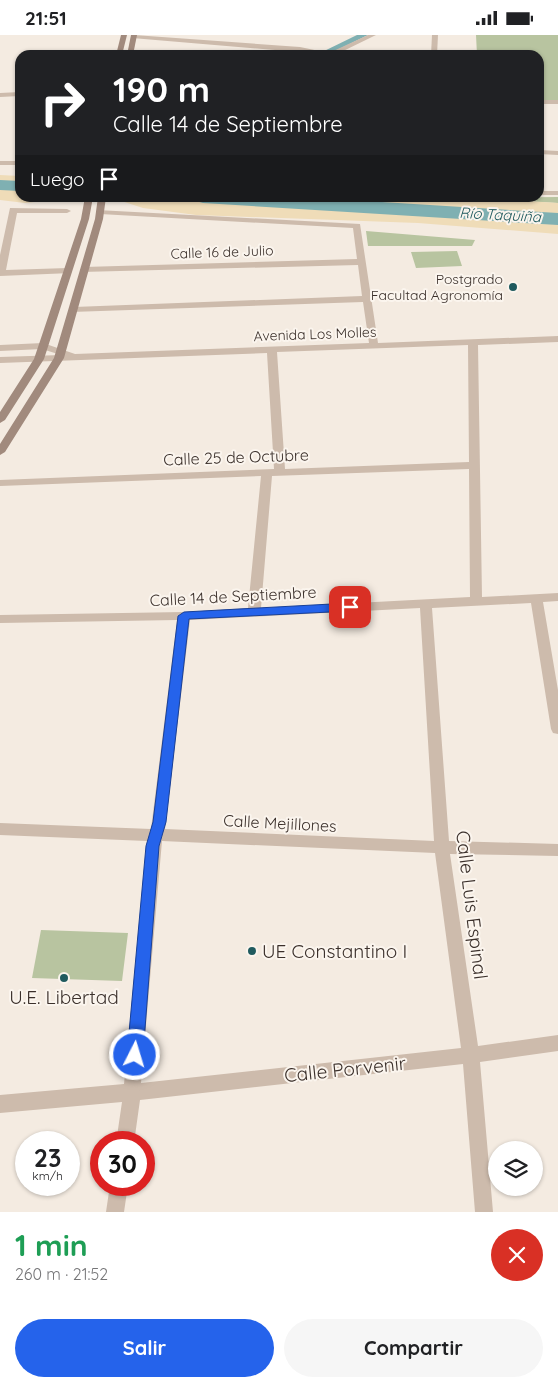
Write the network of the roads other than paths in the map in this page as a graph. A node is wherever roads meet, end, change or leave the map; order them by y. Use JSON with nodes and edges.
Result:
{"nodes":[{"id":1,"x":124,"y":35,"type":"edge"},
{"id":2,"x":373,"y":35,"type":"edge"},
{"id":3,"x":435,"y":35,"type":"edge"},
{"id":4,"x":134,"y":36,"type":"edge"},
{"id":5,"x":120,"y":50,"type":"edge"},
{"id":6,"x":131,"y":50,"type":"edge"},
{"id":7,"x":305,"y":50,"type":"edge"},
{"id":8,"x":341,"y":50,"type":"edge"},
{"id":9,"x":434,"y":50,"type":"edge"},
{"id":10,"x":15,"y":94,"type":"edge"},
{"id":11,"x":0,"y":95,"type":"edge"},
{"id":12,"x":544,"y":102,"type":"edge"},
{"id":13,"x":558,"y":102,"type":"edge"},
{"id":14,"x":544,"y":153,"type":"edge"},
{"id":15,"x":558,"y":153,"type":"edge"},
{"id":16,"x":0,"y":163,"type":"edge"},
{"id":17,"x":15,"y":163,"type":"edge"},
{"id":18,"x":544,"y":193,"type":"edge"},
{"id":19,"x":558,"y":193,"type":"edge"},
{"id":20,"x":88,"y":202,"type":"edge"},
{"id":21,"x":101,"y":202,"type":"edge"},
{"id":22,"x":67,"y":211,"type":"dead end"},
{"id":23,"x":100,"y":212,"type":"junction"},
{"id":24,"x":360,"y":263,"type":"junction"},
{"id":25,"x":84,"y":270,"type":"junction"},
{"id":26,"x":68,"y":271,"type":"junction"},
{"id":27,"x":1,"y":273,"type":"edge"},
{"id":28,"x":366,"y":299,"type":"junction"},
{"id":29,"x":74,"y":310,"type":"junction"},
{"id":30,"x":558,"y":339,"type":"edge"},
{"id":31,"x":472,"y":342,"type":"junction"},
{"id":32,"x":374,"y":346,"type":"junction"},
{"id":33,"x":44,"y":347,"type":"junction"},
{"id":34,"x":0,"y":348,"type":"edge"},
{"id":35,"x":272,"y":350,"type":"junction"},
{"id":36,"x":60,"y":354,"type":"junction"},
{"id":37,"x":39,"y":359,"type":"junction"},
{"id":38,"x":0,"y":360,"type":"edge"},
{"id":39,"x":0,"y":420,"type":"edge"},
{"id":40,"x":0,"y":452,"type":"edge"},
{"id":41,"x":474,"y":465,"type":"junction"},
{"id":42,"x":280,"y":471,"type":"junction"},
{"id":43,"x":267,"y":472,"type":"junction"},
{"id":44,"x":0,"y":483,"type":"edge"},
{"id":45,"x":558,"y":597,"type":"edge"},
{"id":46,"x":536,"y":598,"type":"junction"},
{"id":47,"x":476,"y":601,"type":"junction"},
{"id":48,"x":426,"y":603,"type":"junction"},
{"id":49,"x":254,"y":612,"type":"junction"},
{"id":50,"x":184,"y":616,"type":"junction"},
{"id":51,"x":0,"y":619,"type":"edge"},
{"id":52,"x":558,"y":729,"type":"edge"},
{"id":53,"x":0,"y":829,"type":"edge"},
{"id":54,"x":156,"y":834,"type":"junction"},
{"id":55,"x":442,"y":848,"type":"junction"},
{"id":56,"x":558,"y":850,"type":"edge"},
{"id":57,"x":558,"y":1043,"type":"edge"},
{"id":58,"x":471,"y":1056,"type":"junction"},
{"id":59,"x":132,"y":1093,"type":"junction"},
{"id":60,"x":0,"y":1104,"type":"edge"},
{"id":61,"x":127,"y":1131,"type":"edge"},
{"id":62,"x":117,"y":1196,"type":"edge"},
{"id":63,"x":115,"y":1212,"type":"edge"},
{"id":64,"x":484,"y":1212,"type":"edge"}],
"edges":[{"from":1,"to":5,"type":"main road"},
{"from":2,"to":8,"type":"street"},
{"from":3,"to":9,"type":"street"},
{"from":4,"to":6,"type":"main road"},
{"from":4,"to":7,"type":"street"},
{"from":10,"to":11,"type":"street"},
{"from":12,"to":13,"type":"street"},
{"from":14,"to":15,"type":"street"},
{"from":16,"to":17,"type":"street"},
{"from":18,"to":19,"type":"street"},
{"from":20,"to":26,"type":"main road"},
{"from":21,"to":23,"type":"main road"},
{"from":22,"to":27,"type":"street"},
{"from":23,"to":24,"type":"street"},
{"from":23,"to":25,"type":"main road"},
{"from":24,"to":25,"type":"street","name":"Calle 16 de Julio"},
{"from":24,"to":28,"type":"street"},
{"from":25,"to":29,"type":"main road"},
{"from":26,"to":27,"type":"street"},
{"from":26,"to":33,"type":"main road"},
{"from":28,"to":29,"type":"street"},
{"from":28,"to":32,"type":"street"},
{"from":29,"to":36,"type":"main road"},
{"from":30,"to":31,"type":"street","name":"Avenida Los Molles"},
{"from":31,"to":32,"type":"street","name":"Avenida Los Molles"},
{"from":31,"to":41,"type":"street"},
{"from":32,"to":35,"type":"street","name":"Avenida Los Molles"},
{"from":33,"to":34,"type":"street","name":"Avenida Los Molles"},
{"from":33,"to":36,"type":"street","name":"Avenida Los Molles"},
{"from":33,"to":37,"type":"main road"},
{"from":35,"to":36,"type":"street","name":"Avenida Los Molles"},
{"from":35,"to":42,"type":"street"},
{"from":36,"to":37,"type":"street","name":"Avenida Los Molles"},
{"from":36,"to":40,"type":"main road"},
{"from":37,"to":38,"type":"street","name":"Avenida Los Molles"},
{"from":37,"to":39,"type":"main road"},
{"from":41,"to":42,"type":"street","name":"Calle 25 de Octubre"},
{"from":41,"to":47,"type":"street"},
{"from":42,"to":43,"type":"street","name":"Calle 25 de Octubre"},
{"from":43,"to":44,"type":"street","name":"Calle 25 de Octubre"},
{"from":43,"to":49,"type":"street"},
{"from":45,"to":46,"type":"street","name":"Calle 14 de Septiembre"},
{"from":46,"to":47,"type":"street","name":"Calle 14 de Septiembre"},
{"from":46,"to":52,"type":"street"},
{"from":47,"to":48,"type":"street","name":"Calle 14 de Septiembre"},
{"from":48,"to":49,"type":"street","name":"Calle 14 de Septiembre"},
{"from":48,"to":55,"type":"street","name":"Calle Luis Espinal"},
{"from":49,"to":50,"type":"street","name":"Calle 14 de Septiembre"},
{"from":50,"to":51,"type":"street","name":"Calle 14 de Septiembre"},
{"from":50,"to":54,"type":"street"},
{"from":53,"to":54,"type":"street","name":"Calle Mejillones"},
{"from":54,"to":55,"type":"street","name":"Calle Mejillones"},
{"from":54,"to":59,"type":"street"},
{"from":55,"to":56,"type":"street","name":"Calle Mejillones"},
{"from":55,"to":58,"type":"street","name":"Calle Luis Espinal"},
{"from":57,"to":58,"type":"street","name":"Calle Porvenir"},
{"from":58,"to":59,"type":"street","name":"Calle Porvenir"},
{"from":58,"to":64,"type":"street","name":"Calle Luis Espinal"},
{"from":59,"to":60,"type":"street","name":"Calle Porvenir"},
{"from":59,"to":61,"type":"street"},
{"from":62,"to":63,"type":"street"}]}
